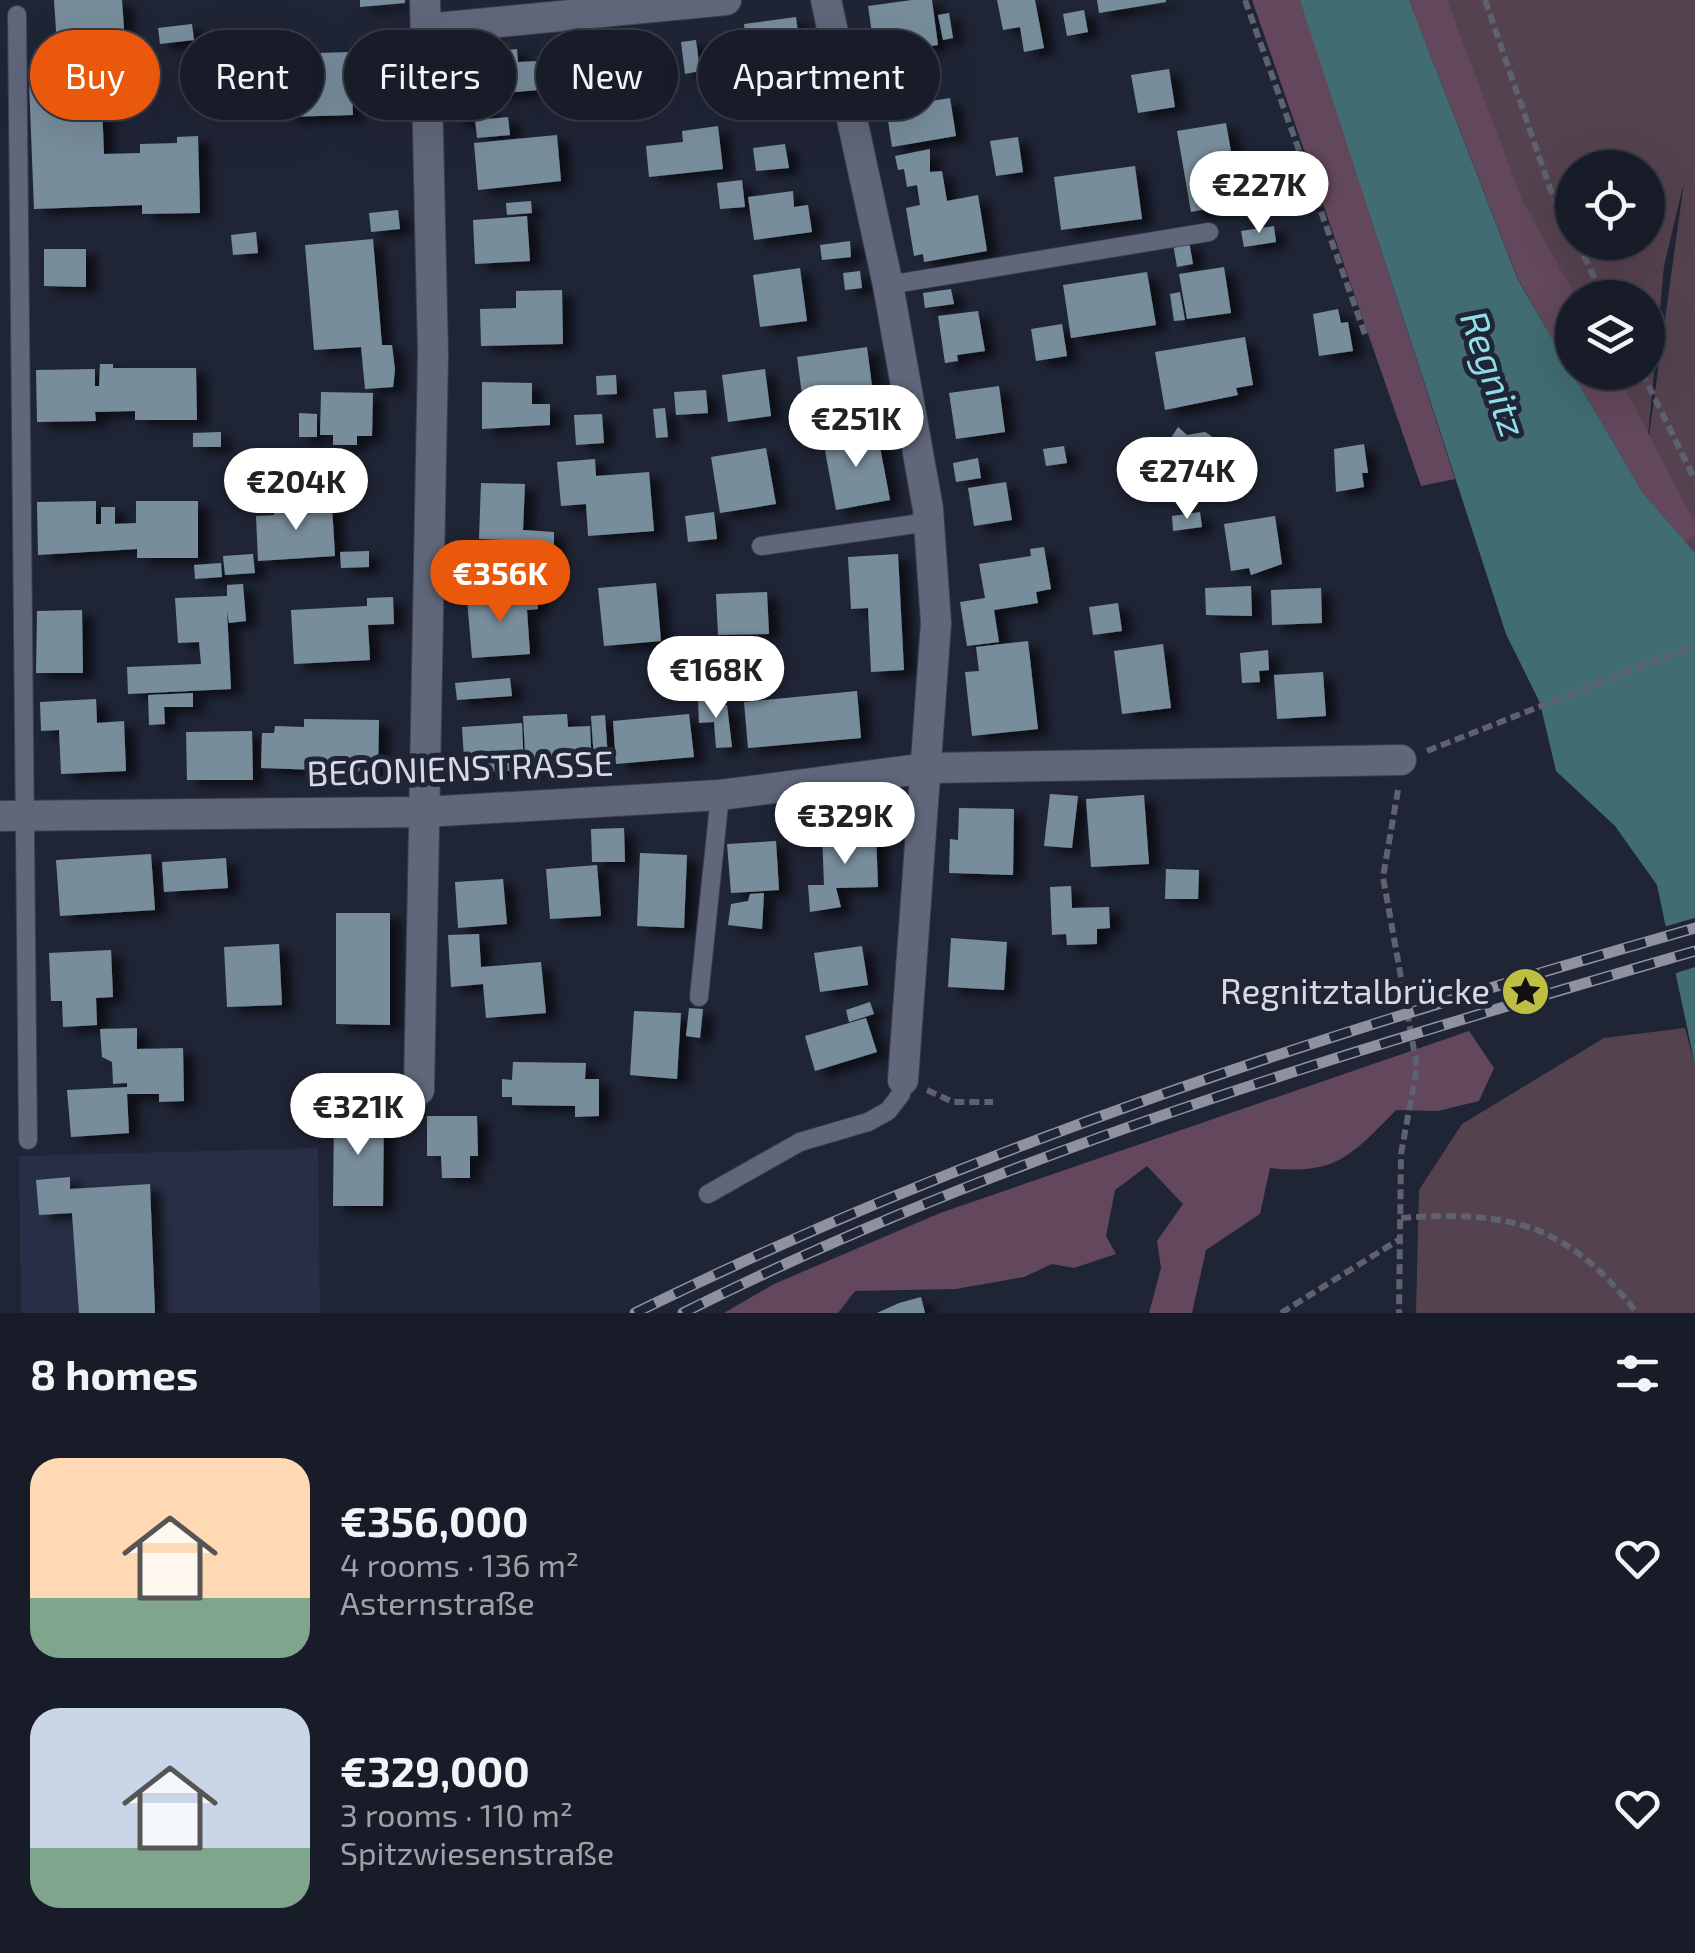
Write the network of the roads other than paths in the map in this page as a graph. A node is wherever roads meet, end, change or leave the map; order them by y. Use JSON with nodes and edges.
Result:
{"nodes":[{"id":1,"x":726,"y":0,"type":"edge"},
{"id":2,"x":826,"y":0,"type":"edge"},
{"id":3,"x":426,"y":14,"type":"edge"},
{"id":4,"x":17,"y":15,"type":"dead end"},
{"id":5,"x":1209,"y":232,"type":"dead end"},
{"id":6,"x":888,"y":285,"type":"junction"},
{"id":7,"x":929,"y":522,"type":"junction"},
{"id":8,"x":760,"y":546,"type":"dead end"},
{"id":9,"x":1401,"y":760,"type":"road end"},
{"id":10,"x":928,"y":768,"type":"junction"},
{"id":11,"x":720,"y":795,"type":"junction"},
{"id":12,"x":424,"y":812,"type":"junction"},
{"id":13,"x":11,"y":814,"type":"edge"},
{"id":14,"x":699,"y":996,"type":"dead end"},
{"id":15,"x":903,"y":1080,"type":"joint"},
{"id":16,"x":419,"y":1090,"type":"dead end"},
{"id":17,"x":28,"y":1140,"type":"dead end"},
{"id":18,"x":708,"y":1194,"type":"dead end"}],
"edges":[{"from":1,"to":3,"type":"street"},
{"from":2,"to":6,"type":"street"},
{"from":3,"to":12,"type":"street"},
{"from":4,"to":13,"type":"lane"},
{"from":5,"to":6,"type":"lane"},
{"from":6,"to":7,"type":"street"},
{"from":7,"to":8,"type":"lane"},
{"from":7,"to":10,"type":"street"},
{"from":9,"to":10,"type":"street","name":"BEGONIENSTRASSE"},
{"from":10,"to":11,"type":"street","name":"BEGONIENSTRASSE"},
{"from":10,"to":15,"type":"street"},
{"from":11,"to":12,"type":"street","name":"BEGONIENSTRASSE"},
{"from":11,"to":14,"type":"lane"},
{"from":12,"to":13,"type":"street","name":"BEGONIENSTRASSE"},
{"from":12,"to":16,"type":"street"},
{"from":13,"to":17,"type":"lane"},
{"from":15,"to":18,"type":"lane"}]}
